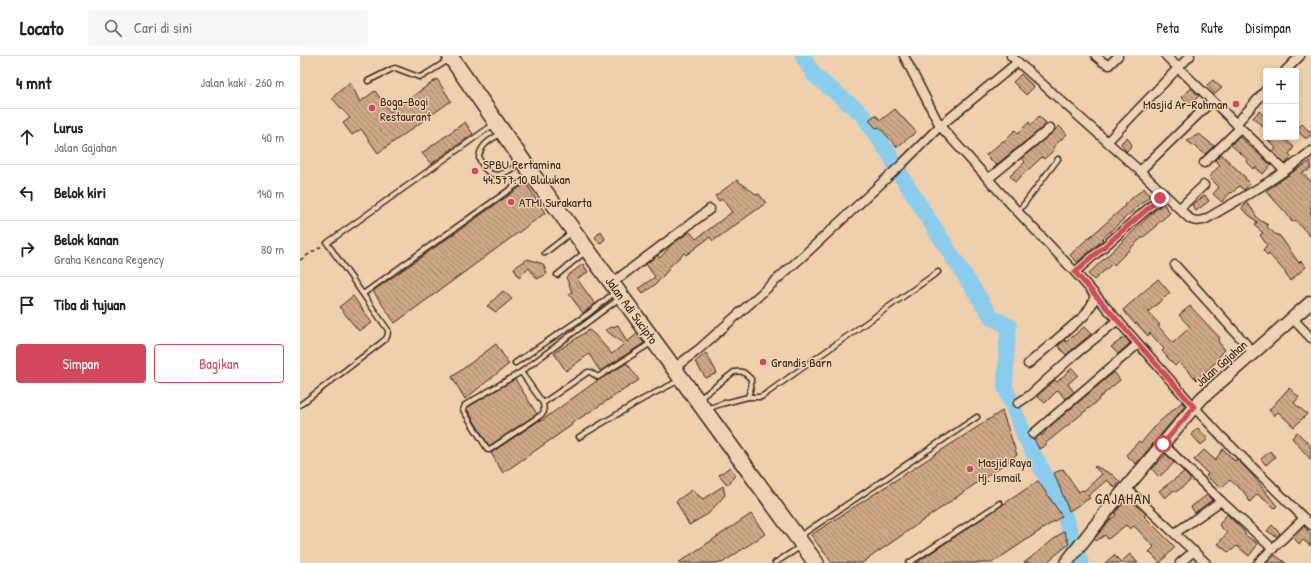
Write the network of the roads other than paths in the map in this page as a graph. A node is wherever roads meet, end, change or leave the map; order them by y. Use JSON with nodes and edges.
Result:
{"nodes":[{"id":1,"x":904,"y":56,"type":"edge"},
{"id":2,"x":1096,"y":56,"type":"edge"},
{"id":3,"x":1118,"y":56,"type":"edge"},
{"id":4,"x":1166,"y":56,"type":"edge"},
{"id":5,"x":1190,"y":56,"type":"edge"},
{"id":6,"x":1300,"y":56,"type":"edge"},
{"id":7,"x":451,"y":57,"type":"edge"},
{"id":8,"x":1015,"y":59,"type":"edge"},
{"id":9,"x":1178,"y":68,"type":"junction"},
{"id":10,"x":1288,"y":68,"type":"edge"},
{"id":11,"x":368,"y":81,"type":"dead end"},
{"id":12,"x":1263,"y":94,"type":"edge"},
{"id":13,"x":1212,"y":101,"type":"junction"},
{"id":14,"x":940,"y":126,"type":"junction"},
{"id":15,"x":1238,"y":126,"type":"junction"},
{"id":16,"x":499,"y":127,"type":"junction"},
{"id":17,"x":1050,"y":128,"type":"dead end"},
{"id":18,"x":1108,"y":142,"type":"junction"},
{"id":19,"x":1311,"y":151,"type":"edge"},
{"id":20,"x":1058,"y":159,"type":"dead end"},
{"id":21,"x":523,"y":160,"type":"junction"},
{"id":22,"x":1204,"y":163,"type":"dead end"},
{"id":23,"x":1140,"y":171,"type":"junction"},
{"id":24,"x":1285,"y":171,"type":"junction"},
{"id":25,"x":532,"y":174,"type":"junction"},
{"id":26,"x":988,"y":178,"type":"junction"},
{"id":27,"x":1204,"y":185,"type":"dead end"},
{"id":28,"x":1160,"y":198,"type":"dead end"},
{"id":29,"x":1180,"y":208,"type":"junction"},
{"id":30,"x":710,"y":209,"type":"dead end"},
{"id":31,"x":1018,"y":212,"type":"junction"},
{"id":32,"x":574,"y":230,"type":"junction"},
{"id":33,"x":588,"y":250,"type":"junction"},
{"id":34,"x":545,"y":253,"type":"dead end"},
{"id":35,"x":1175,"y":265,"type":"dead end"},
{"id":36,"x":938,"y":272,"type":"dead end"},
{"id":37,"x":1075,"y":272,"type":"junction"},
{"id":38,"x":557,"y":275,"type":"dead end"},
{"id":39,"x":618,"y":290,"type":"junction"},
{"id":40,"x":363,"y":294,"type":"junction"},
{"id":41,"x":1096,"y":295,"type":"junction"},
{"id":42,"x":1311,"y":302,"type":"edge"},
{"id":43,"x":1293,"y":319,"type":"junction"},
{"id":44,"x":1118,"y":320,"type":"junction"},
{"id":45,"x":1311,"y":338,"type":"edge"},
{"id":46,"x":654,"y":340,"type":"junction"},
{"id":47,"x":1138,"y":344,"type":"junction"},
{"id":48,"x":1254,"y":354,"type":"junction"},
{"id":49,"x":515,"y":363,"type":"dead end"},
{"id":50,"x":1028,"y":364,"type":"dead end"},
{"id":51,"x":521,"y":372,"type":"junction"},
{"id":52,"x":678,"y":373,"type":"junction"},
{"id":53,"x":748,"y":397,"type":"junction"},
{"id":54,"x":1018,"y":402,"type":"dead end"},
{"id":55,"x":543,"y":403,"type":"junction"},
{"id":56,"x":300,"y":405,"type":"edge"},
{"id":57,"x":701,"y":405,"type":"junction"},
{"id":58,"x":1194,"y":407,"type":"junction"},
{"id":59,"x":977,"y":417,"type":"dead end"},
{"id":60,"x":1033,"y":434,"type":"dead end"},
{"id":61,"x":579,"y":436,"type":"dead end"},
{"id":62,"x":1163,"y":444,"type":"junction"},
{"id":63,"x":1126,"y":488,"type":"junction"},
{"id":64,"x":1221,"y":501,"type":"junction"},
{"id":65,"x":1000,"y":504,"type":"dead end"},
{"id":66,"x":1304,"y":518,"type":"junction"},
{"id":67,"x":1311,"y":525,"type":"edge"},
{"id":68,"x":1175,"y":533,"type":"junction"},
{"id":69,"x":801,"y":541,"type":"junction"},
{"id":70,"x":1273,"y":549,"type":"junction"},
{"id":71,"x":1194,"y":551,"type":"junction"},
{"id":72,"x":1069,"y":560,"type":"edge"},
{"id":73,"x":776,"y":563,"type":"edge"},
{"id":74,"x":816,"y":563,"type":"edge"},
{"id":75,"x":908,"y":563,"type":"edge"},
{"id":76,"x":1180,"y":563,"type":"edge"},
{"id":77,"x":1206,"y":563,"type":"edge"},
{"id":78,"x":1258,"y":563,"type":"edge"}],
"edges":[{"from":1,"to":14,"type":"street"},
{"from":2,"to":3,"type":"street"},
{"from":4,"to":9,"type":"street"},
{"from":5,"to":9,"type":"street"},
{"from":6,"to":10,"type":"street"},
{"from":7,"to":11,"type":"lane"},
{"from":7,"to":16,"type":"highway","name":"Jalan Adi Sucipto"},
{"from":8,"to":14,"type":"street"},
{"from":8,"to":18,"type":"street"},
{"from":9,"to":13,"type":"street"},
{"from":9,"to":18,"type":"street"},
{"from":12,"to":15,"type":"street"},
{"from":13,"to":15,"type":"street"},
{"from":13,"to":23,"type":"street"},
{"from":14,"to":26,"type":"street"},
{"from":14,"to":52,"type":"street"},
{"from":15,"to":22,"type":"street"},
{"from":15,"to":24,"type":"street"},
{"from":16,"to":21,"type":"highway","name":"Jalan Adi Sucipto"},
{"from":16,"to":21,"type":"lane"},
{"from":16,"to":40,"type":"lane"},
{"from":17,"to":26,"type":"street"},
{"from":18,"to":23,"type":"street"},
{"from":19,"to":24,"type":"street"},
{"from":20,"to":31,"type":"lane"},
{"from":21,"to":25,"type":"highway","name":"Jalan Adi Sucipto"},
{"from":23,"to":29,"type":"street"},
{"from":24,"to":29,"type":"street"},
{"from":25,"to":32,"type":"highway","name":"Jalan Adi Sucipto"},
{"from":25,"to":40,"type":"lane"},
{"from":26,"to":31,"type":"street"},
{"from":27,"to":29,"type":"street"},
{"from":28,"to":37,"type":"street"},
{"from":30,"to":39,"type":"street"},
{"from":31,"to":37,"type":"street"},
{"from":32,"to":33,"type":"highway","name":"Jalan Adi Sucipto"},
{"from":32,"to":34,"type":"lane"},
{"from":33,"to":38,"type":"lane"},
{"from":33,"to":39,"type":"highway","name":"Jalan Adi Sucipto"},
{"from":35,"to":48,"type":"street"},
{"from":36,"to":53,"type":"lane"},
{"from":37,"to":41,"type":"street"},
{"from":39,"to":46,"type":"highway","name":"Jalan Adi Sucipto"},
{"from":39,"to":49,"type":"lane"},
{"from":39,"to":51,"type":"lane"},
{"from":40,"to":56,"type":"lane"},
{"from":41,"to":44,"type":"street"},
{"from":41,"to":50,"type":"street"},
{"from":42,"to":43,"type":"street","name":"Jalan Gajahan"},
{"from":43,"to":45,"type":"street"},
{"from":43,"to":48,"type":"street","name":"Jalan Gajahan"},
{"from":44,"to":47,"type":"street"},
{"from":44,"to":54,"type":"street"},
{"from":46,"to":52,"type":"highway","name":"Jalan Adi Sucipto"},
{"from":46,"to":55,"type":"lane"},
{"from":47,"to":58,"type":"street"},
{"from":47,"to":60,"type":"street"},
{"from":48,"to":58,"type":"street","name":"Jalan Gajahan"},
{"from":51,"to":55,"type":"lane"},
{"from":51,"to":55,"type":"lane"},
{"from":52,"to":57,"type":"highway","name":"Jalan Adi Sucipto"},
{"from":52,"to":61,"type":"lane"},
{"from":53,"to":57,"type":"lane"},
{"from":53,"to":57,"type":"lane"},
{"from":57,"to":69,"type":"highway","name":"Jalan Adi Sucipto"},
{"from":58,"to":62,"type":"street","name":"Jalan Gajahan"},
{"from":58,"to":66,"type":"street"},
{"from":59,"to":69,"type":"lane"},
{"from":62,"to":63,"type":"street","name":"Jalan Gajahan"},
{"from":62,"to":64,"type":"street"},
{"from":63,"to":68,"type":"street"},
{"from":63,"to":72,"type":"street","name":"Jalan Gajahan"},
{"from":64,"to":68,"type":"street"},
{"from":64,"to":70,"type":"street"},
{"from":65,"to":75,"type":"lane"},
{"from":66,"to":67,"type":"street"},
{"from":66,"to":70,"type":"street"},
{"from":68,"to":71,"type":"street"},
{"from":69,"to":73,"type":"lane"},
{"from":69,"to":74,"type":"highway","name":"Jalan Adi Sucipto"},
{"from":70,"to":78,"type":"street"},
{"from":71,"to":76,"type":"street"},
{"from":71,"to":77,"type":"street"}]}
